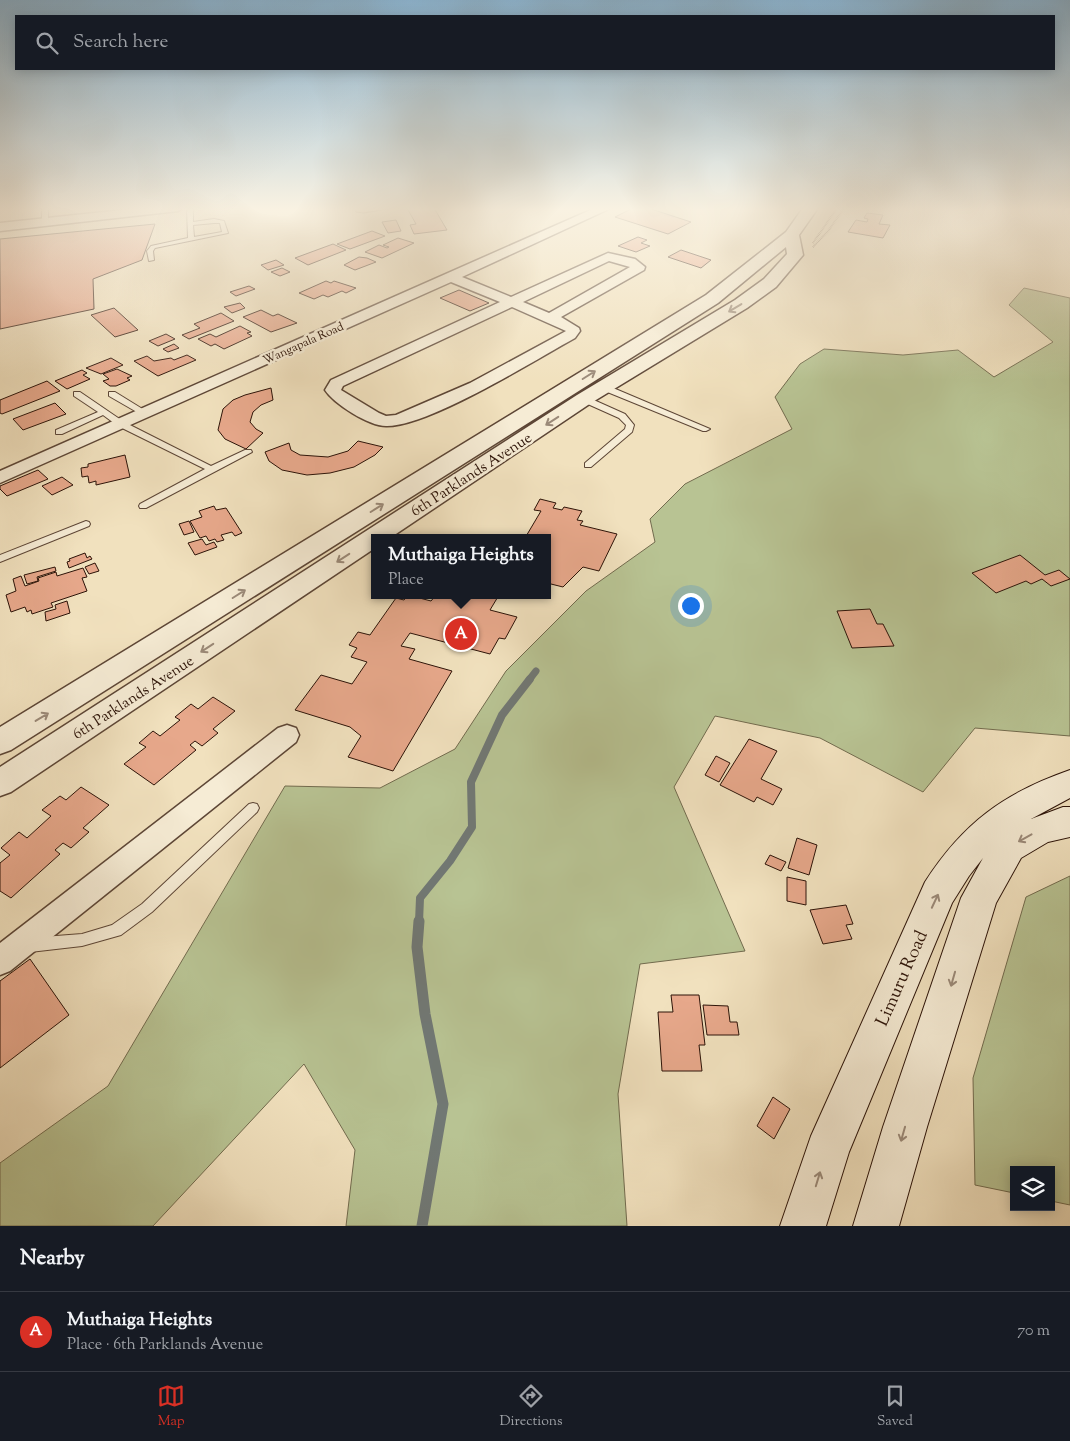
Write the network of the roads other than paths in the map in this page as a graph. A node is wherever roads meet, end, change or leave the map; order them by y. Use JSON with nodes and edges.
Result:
{"nodes":[{"id":1,"x":477,"y":265,"type":"edge"},
{"id":2,"x":590,"y":265,"type":"edge"},
{"id":3,"x":637,"y":265,"type":"edge"},
{"id":4,"x":754,"y":265,"type":"edge"},
{"id":5,"x":786,"y":265,"type":"edge"},
{"id":6,"x":450,"y":277,"type":"junction"},
{"id":7,"x":510,"y":302,"type":"junction"},
{"id":8,"x":550,"y":318,"type":"junction"},
{"id":9,"x":594,"y":393,"type":"junction"},
{"id":10,"x":77,"y":394,"type":"dead end"},
{"id":11,"x":112,"y":394,"type":"dead end"},
{"id":12,"x":103,"y":412,"type":"junction"},
{"id":13,"x":145,"y":413,"type":"junction"},
{"id":14,"x":121,"y":424,"type":"junction"},
{"id":15,"x":706,"y":429,"type":"dead end"},
{"id":16,"x":59,"y":432,"type":"dead end"},
{"id":17,"x":248,"y":452,"type":"dead end"},
{"id":18,"x":588,"y":465,"type":"dead end"},
{"id":19,"x":211,"y":469,"type":"junction"},
{"id":20,"x":0,"y":478,"type":"edge"},
{"id":21,"x":143,"y":506,"type":"dead end"},
{"id":22,"x":86,"y":524,"type":"dead end"},
{"id":23,"x":379,"y":534,"type":"edge"},
{"id":24,"x":371,"y":539,"type":"edge"},
{"id":25,"x":0,"y":559,"type":"edge"},
{"id":26,"x":288,"y":735,"type":"dead end"},
{"id":27,"x":0,"y":742,"type":"edge"},
{"id":28,"x":0,"y":783,"type":"edge"},
{"id":29,"x":1070,"y":784,"type":"edge"},
{"id":30,"x":253,"y":808,"type":"dead end"},
{"id":31,"x":1070,"y":822,"type":"edge"},
{"id":32,"x":10,"y":953,"type":"edge"},
{"id":33,"x":803,"y":1226,"type":"edge"},
{"id":34,"x":876,"y":1226,"type":"edge"}],
"edges":[{"from":1,"to":6,"type":"street","name":"Wangapala Road"},
{"from":2,"to":7,"type":"street"},
{"from":3,"to":8,"type":"street"},
{"from":27,"to":4,"type":"street","name":"6th Parklands Avenue","one_way":true},
{"from":5,"to":9,"type":"street","name":"6th Parklands Avenue","one_way":true},
{"from":6,"to":7,"type":"street"},
{"from":6,"to":13,"type":"street","name":"Wangapala Road"},
{"from":7,"to":8,"type":"street"},
{"from":7,"to":8,"type":"street"},
{"from":9,"to":15,"type":"lane"},
{"from":9,"to":18,"type":"lane"},
{"from":9,"to":23,"type":"street","name":"6th Parklands Avenue","one_way":true},
{"from":10,"to":12,"type":"lane"},
{"from":11,"to":13,"type":"lane"},
{"from":12,"to":14,"type":"lane"},
{"from":12,"to":16,"type":"lane"},
{"from":13,"to":14,"type":"street","name":"Wangapala Road"},
{"from":14,"to":19,"type":"lane"},
{"from":14,"to":20,"type":"street","name":"Wangapala Road"},
{"from":17,"to":19,"type":"lane"},
{"from":19,"to":21,"type":"lane"},
{"from":22,"to":25,"type":"lane"},
{"from":24,"to":28,"type":"street","name":"6th Parklands Avenue","one_way":true},
{"from":26,"to":32,"type":"street"},
{"from":33,"to":29,"type":"main road","name":"Limuru Road","one_way":true},
{"from":30,"to":32,"type":"lane"},
{"from":31,"to":34,"type":"main road","one_way":true}]}
